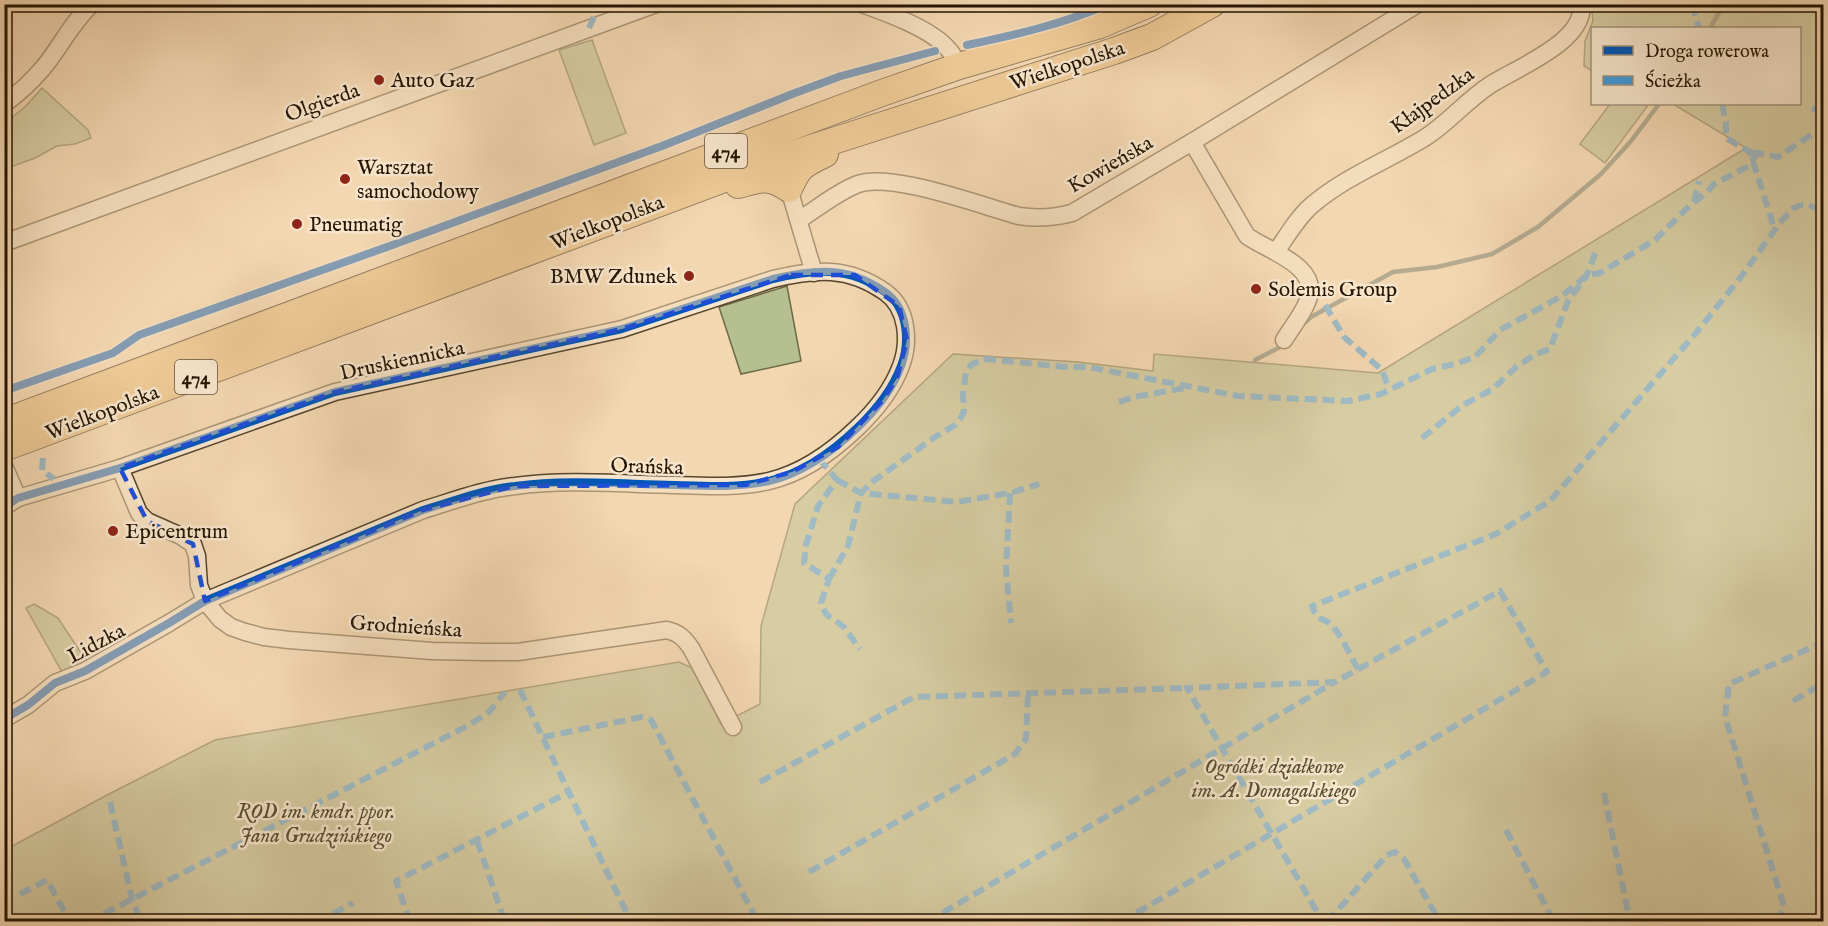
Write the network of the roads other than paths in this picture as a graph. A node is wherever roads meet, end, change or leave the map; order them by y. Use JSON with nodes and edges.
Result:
{"nodes":[{"id":1,"x":92,"y":4,"type":"edge"},
{"id":2,"x":656,"y":4,"type":"edge"},
{"id":3,"x":862,"y":4,"type":"edge"},
{"id":4,"x":1149,"y":4,"type":"edge"},
{"id":5,"x":1212,"y":4,"type":"edge"},
{"id":6,"x":1418,"y":4,"type":"edge"},
{"id":7,"x":1581,"y":4,"type":"edge"},
{"id":8,"x":958,"y":66,"type":"junction"},
{"id":9,"x":4,"y":104,"type":"edge"},
{"id":10,"x":890,"y":121,"type":"junction"},
{"id":11,"x":1192,"y":142,"type":"junction"},
{"id":12,"x":789,"y":189,"type":"junction"},
{"id":13,"x":659,"y":203,"type":"junction"},
{"id":14,"x":799,"y":220,"type":"junction"},
{"id":15,"x":4,"y":243,"type":"edge"},
{"id":16,"x":1276,"y":252,"type":"junction"},
{"id":17,"x":814,"y":273,"type":"junction"},
{"id":18,"x":1284,"y":340,"type":"dead end"},
{"id":19,"x":4,"y":422,"type":"edge"},
{"id":20,"x":4,"y":448,"type":"edge"},
{"id":21,"x":4,"y":466,"type":"edge"},
{"id":22,"x":120,"y":468,"type":"junction"},
{"id":23,"x":11,"y":503,"type":"edge"},
{"id":24,"x":205,"y":601,"type":"junction"},
{"id":25,"x":4,"y":719,"type":"edge"},
{"id":26,"x":733,"y":727,"type":"dead end"}],
"edges":[{"from":1,"to":9,"type":"street"},
{"from":2,"to":15,"type":"street","name":"Olgierda"},
{"from":3,"to":8,"type":"street"},
{"from":4,"to":8,"type":"main road","name":"Wielkopolska","number":"474"},
{"from":5,"to":10,"type":"main road","name":"Wielkopolska","number":"474"},
{"from":6,"to":11,"type":"street","name":"Kowieńska"},
{"from":7,"to":16,"type":"street","name":"Kłajpedzka"},
{"from":8,"to":19,"type":"main road","name":"Wielkopolska","number":"474"},
{"from":10,"to":12,"type":"main road"},
{"from":10,"to":13,"type":"main road","name":"Wielkopolska","number":"474"},
{"from":11,"to":14,"type":"street","name":"Kowieńska"},
{"from":11,"to":16,"type":"street"},
{"from":12,"to":13,"type":"main road"},
{"from":12,"to":14,"type":"street"},
{"from":13,"to":20,"type":"main road","name":"Wielkopolska","number":"474"},
{"from":14,"to":17,"type":"street"},
{"from":16,"to":18,"type":"street"},
{"from":17,"to":22,"type":"street","name":"Druskiennicka"},
{"from":17,"to":24,"type":"street","name":"Orańska"},
{"from":21,"to":23,"type":"street","name":"Druskiennicka"},
{"from":22,"to":23,"type":"street","name":"Druskiennicka"},
{"from":22,"to":24,"type":"street","name":"Grodnieńska"},
{"from":24,"to":25,"type":"street","name":"Lidzka"},
{"from":24,"to":26,"type":"street","name":"Grodnieńska"}]}
